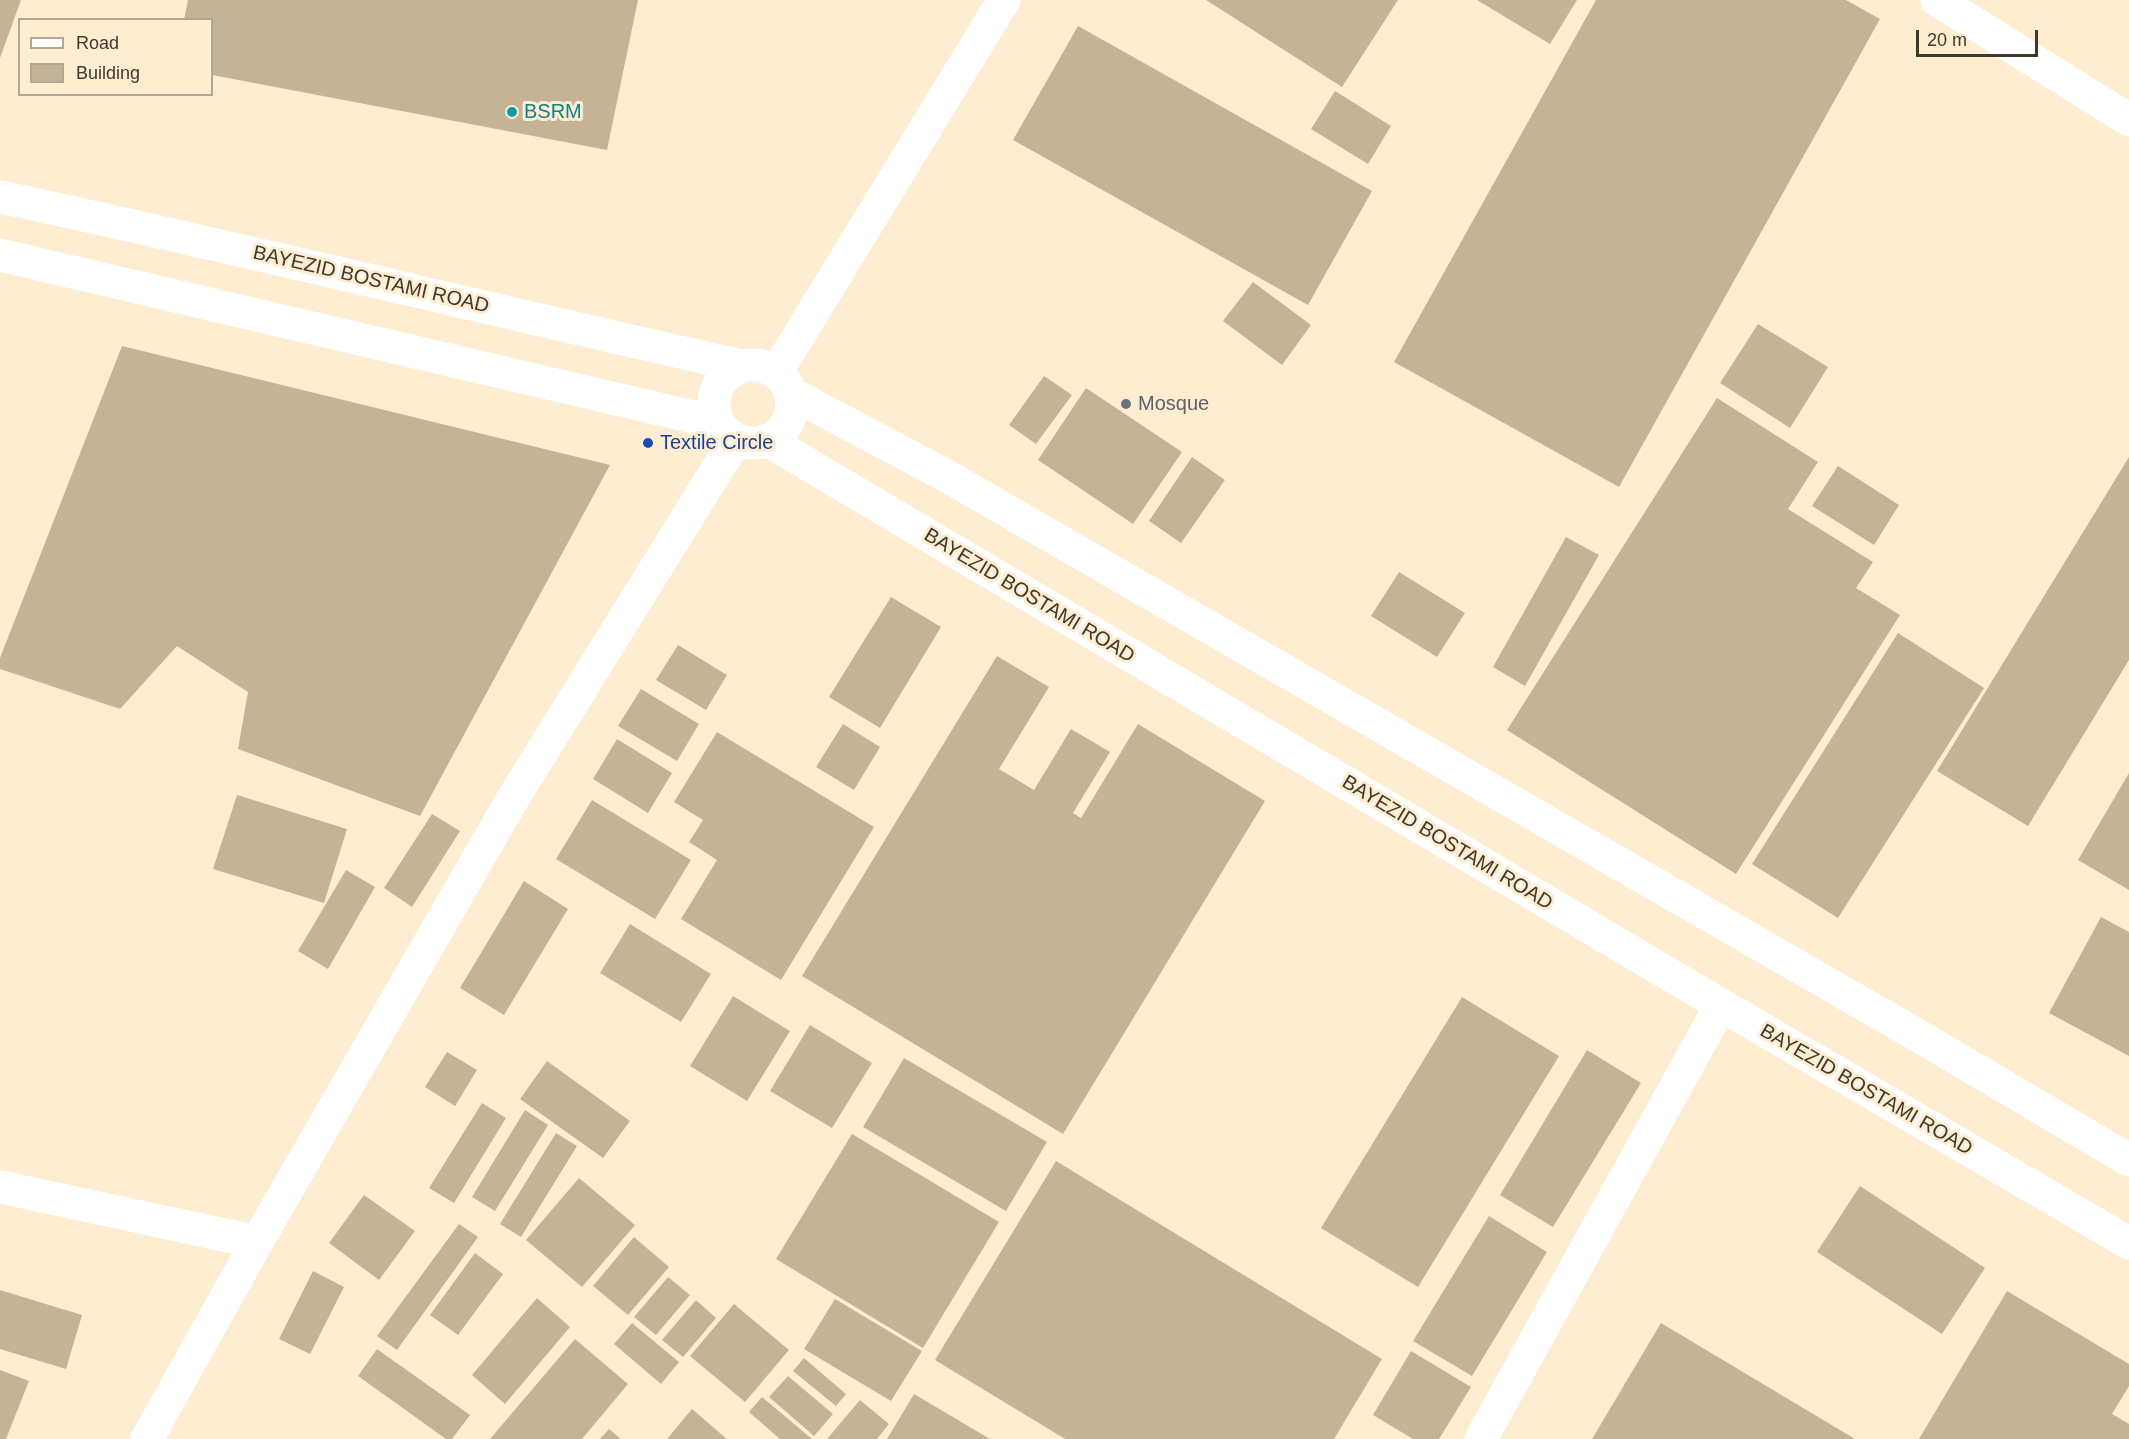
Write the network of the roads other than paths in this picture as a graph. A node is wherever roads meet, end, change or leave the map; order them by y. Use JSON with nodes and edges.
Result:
{"nodes":[{"id":1,"x":1004,"y":0,"type":"edge"},
{"id":2,"x":1937,"y":0,"type":"edge"},
{"id":3,"x":2129,"y":120,"type":"edge"},
{"id":4,"x":0,"y":197,"type":"edge"},
{"id":5,"x":0,"y":255,"type":"edge"},
{"id":6,"x":742,"y":366,"type":"junction"},
{"id":7,"x":783,"y":383,"type":"junction"},
{"id":8,"x":741,"y":434,"type":"junction"},
{"id":9,"x":1720,"y":1005,"type":"junction"},
{"id":10,"x":2129,"y":1160,"type":"edge"},
{"id":11,"x":0,"y":1187,"type":"edge"},
{"id":12,"x":257,"y":1242,"type":"junction"},
{"id":13,"x":2129,"y":1243,"type":"edge"},
{"id":14,"x":147,"y":1439,"type":"edge"},
{"id":15,"x":1481,"y":1439,"type":"edge"}],
"edges":[{"from":1,"to":7,"type":"main road"},
{"from":2,"to":3,"type":"main road"},
{"from":4,"to":6,"type":"main road","name":"BAYEZID BOSTAMI ROAD"},
{"from":5,"to":8,"type":"main road","name":"BAYEZID BOSTAMI ROAD"},
{"from":6,"to":7,"type":"main road"},
{"from":6,"to":8,"type":"main road"},
{"from":7,"to":8,"type":"main road"},
{"from":7,"to":10,"type":"main road"},
{"from":8,"to":9,"type":"main road","name":"BAYEZID BOSTAMI ROAD"},
{"from":8,"to":12,"type":"main road"},
{"from":9,"to":13,"type":"main road","name":"BAYEZID BOSTAMI ROAD"},
{"from":9,"to":15,"type":"main road"},
{"from":11,"to":12,"type":"main road"},
{"from":12,"to":14,"type":"main road"}]}
